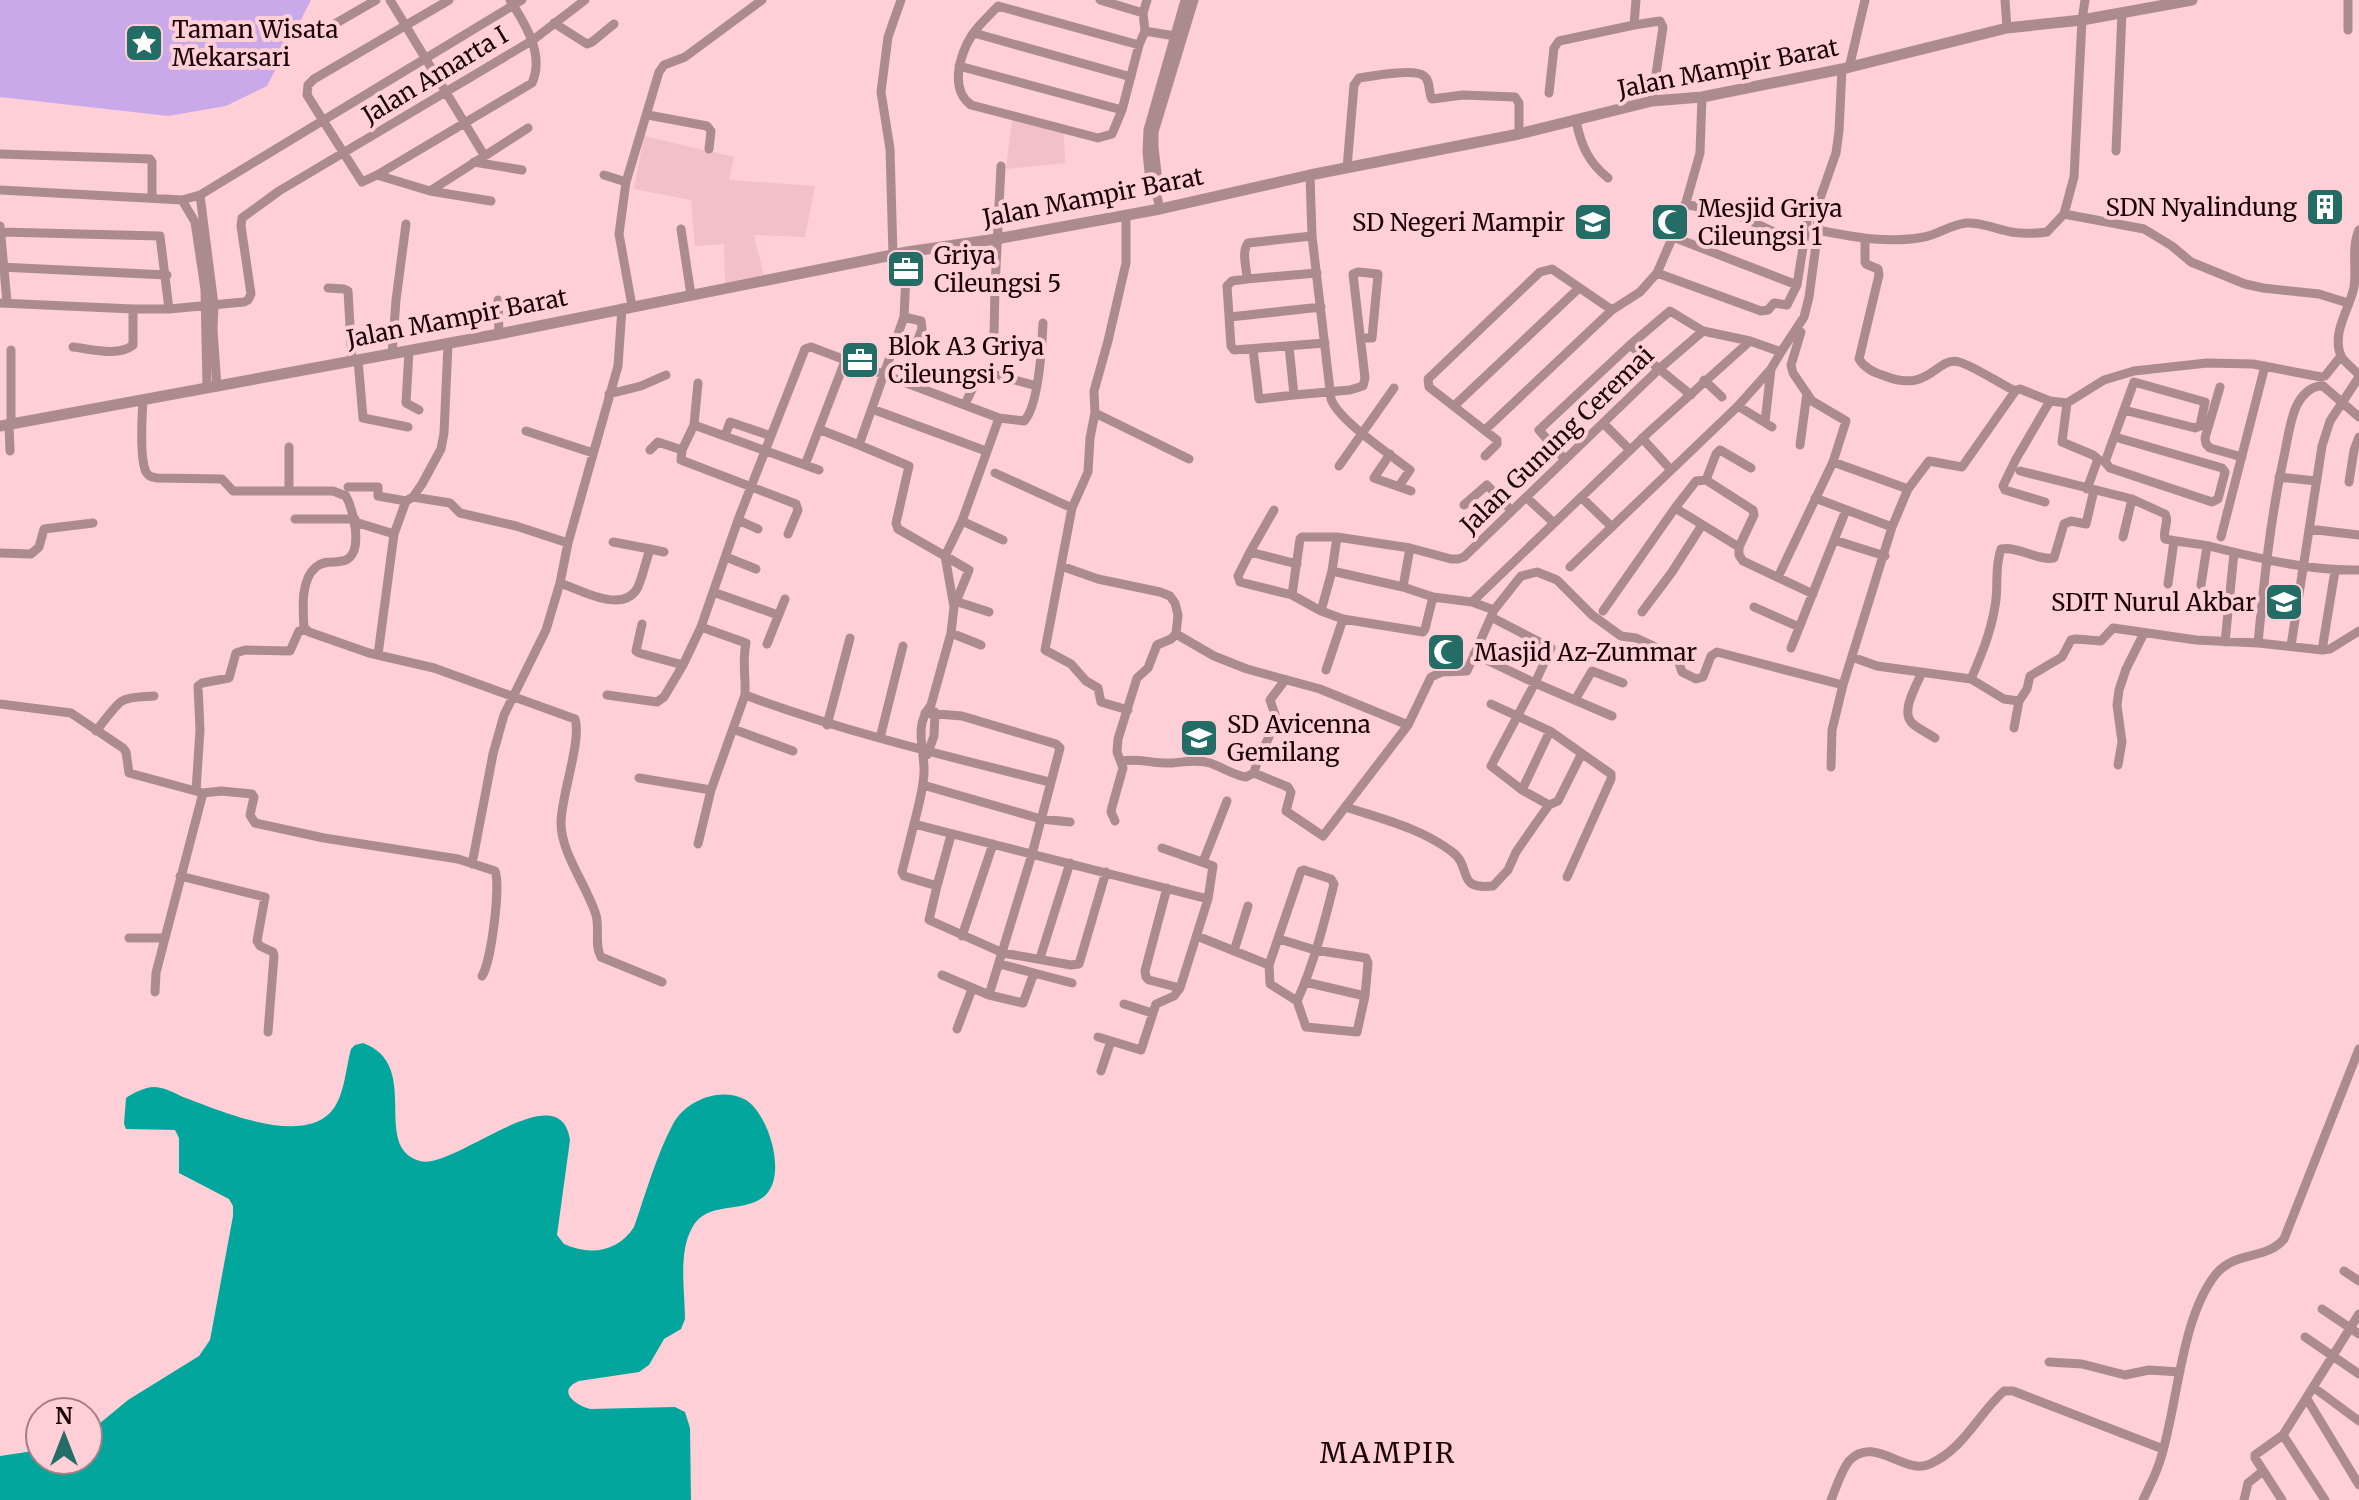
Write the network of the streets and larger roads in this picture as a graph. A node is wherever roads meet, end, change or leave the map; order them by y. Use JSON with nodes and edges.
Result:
{"nodes":[{"id":1,"x":376,"y":0,"type":"edge"},
{"id":2,"x":390,"y":0,"type":"edge"},
{"id":3,"x":449,"y":0,"type":"edge"},
{"id":4,"x":585,"y":0,"type":"edge"},
{"id":5,"x":762,"y":0,"type":"edge"},
{"id":6,"x":901,"y":0,"type":"edge"},
{"id":7,"x":1100,"y":0,"type":"edge"},
{"id":8,"x":1147,"y":0,"type":"edge"},
{"id":9,"x":1185,"y":0,"type":"edge"},
{"id":10,"x":1194,"y":0,"type":"edge"},
{"id":11,"x":1636,"y":0,"type":"edge"},
{"id":12,"x":1865,"y":0,"type":"edge"},
{"id":13,"x":2005,"y":0,"type":"edge"},
{"id":14,"x":2085,"y":0,"type":"edge"},
{"id":15,"x":2192,"y":0,"type":"edge"},
{"id":16,"x":2348,"y":0,"type":"edge"},
{"id":17,"x":515,"y":2,"type":"edge"},
{"id":18,"x":1143,"y":13,"type":"junction"},
{"id":19,"x":2122,"y":13,"type":"junction"},
{"id":20,"x":2082,"y":20,"type":"junction"},
{"id":21,"x":554,"y":23,"type":"junction"},
{"id":22,"x":614,"y":24,"type":"dead end"},
{"id":23,"x":1634,"y":25,"type":"junction"},
{"id":24,"x":406,"y":27,"type":"junction"},
{"id":25,"x":2007,"y":28,"type":"junction"},
{"id":26,"x":326,"y":29,"type":"dead end"},
{"id":27,"x":2348,"y":30,"type":"dead end"},
{"id":28,"x":1145,"y":31,"type":"junction"},
{"id":29,"x":974,"y":33,"type":"junction"},
{"id":30,"x":533,"y":40,"type":"junction"},
{"id":31,"x":1175,"y":43,"type":"junction"},
{"id":32,"x":1139,"y":45,"type":"junction"},
{"id":33,"x":425,"y":59,"type":"junction"},
{"id":34,"x":959,"y":66,"type":"junction"},
{"id":35,"x":1846,"y":68,"type":"junction"},
{"id":36,"x":1131,"y":77,"type":"junction"},
{"id":37,"x":445,"y":91,"type":"junction"},
{"id":38,"x":1549,"y":93,"type":"dead end"},
{"id":39,"x":1702,"y":97,"type":"junction"},
{"id":40,"x":1652,"y":101,"type":"junction"},
{"id":41,"x":1122,"y":110,"type":"junction"},
{"id":42,"x":648,"y":115,"type":"junction"},
{"id":43,"x":321,"y":120,"type":"junction"},
{"id":44,"x":1576,"y":121,"type":"junction"},
{"id":45,"x":464,"y":123,"type":"junction"},
{"id":46,"x":528,"y":128,"type":"dead end"},
{"id":47,"x":1519,"y":134,"type":"junction"},
{"id":48,"x":709,"y":149,"type":"dead end"},
{"id":49,"x":2116,"y":151,"type":"dead end"},
{"id":50,"x":0,"y":154,"type":"edge"},
{"id":51,"x":343,"y":154,"type":"junction"},
{"id":52,"x":484,"y":155,"type":"junction"},
{"id":53,"x":474,"y":162,"type":"junction"},
{"id":54,"x":1001,"y":166,"type":"dead end"},
{"id":55,"x":1347,"y":168,"type":"junction"},
{"id":56,"x":522,"y":170,"type":"dead end"},
{"id":57,"x":377,"y":175,"type":"junction"},
{"id":58,"x":604,"y":175,"type":"dead end"},
{"id":59,"x":1310,"y":175,"type":"junction"},
{"id":60,"x":1608,"y":178,"type":"dead end"},
{"id":61,"x":626,"y":182,"type":"junction"},
{"id":62,"x":0,"y":190,"type":"edge"},
{"id":63,"x":430,"y":191,"type":"junction"},
{"id":64,"x":200,"y":195,"type":"junction"},
{"id":65,"x":152,"y":197,"type":"junction"},
{"id":66,"x":182,"y":200,"type":"junction"},
{"id":67,"x":491,"y":201,"type":"dead end"},
{"id":68,"x":1685,"y":204,"type":"junction"},
{"id":69,"x":1817,"y":207,"type":"junction"},
{"id":70,"x":1160,"y":209,"type":"junction"},
{"id":71,"x":2064,"y":214,"type":"junction"},
{"id":72,"x":1126,"y":215,"type":"junction"},
{"id":73,"x":199,"y":221,"type":"junction"},
{"id":74,"x":406,"y":224,"type":"dead end"},
{"id":75,"x":0,"y":225,"type":"edge"},
{"id":76,"x":681,"y":229,"type":"dead end"},
{"id":77,"x":1818,"y":230,"type":"junction"},
{"id":78,"x":2359,"y":230,"type":"edge"},
{"id":79,"x":0,"y":232,"type":"edge"},
{"id":80,"x":1312,"y":236,"type":"junction"},
{"id":81,"x":1673,"y":237,"type":"junction"},
{"id":82,"x":996,"y":239,"type":"junction"},
{"id":83,"x":1865,"y":240,"type":"junction"},
{"id":84,"x":1802,"y":245,"type":"junction"},
{"id":85,"x":907,"y":252,"type":"junction"},
{"id":86,"x":893,"y":255,"type":"junction"},
{"id":87,"x":2,"y":267,"type":"edge"},
{"id":88,"x":1317,"y":273,"type":"junction"},
{"id":89,"x":1657,"y":273,"type":"junction"},
{"id":90,"x":167,"y":275,"type":"junction"},
{"id":91,"x":2357,"y":277,"type":"edge"},
{"id":92,"x":1247,"y":279,"type":"junction"},
{"id":93,"x":1797,"y":285,"type":"junction"},
{"id":94,"x":1024,"y":286,"type":"dead end"},
{"id":95,"x":995,"y":287,"type":"junction"},
{"id":96,"x":328,"y":288,"type":"dead end"},
{"id":97,"x":1578,"y":289,"type":"junction"},
{"id":98,"x":691,"y":295,"type":"junction"},
{"id":99,"x":498,"y":300,"type":"dead end"},
{"id":100,"x":3,"y":303,"type":"edge"},
{"id":101,"x":2348,"y":303,"type":"junction"},
{"id":102,"x":210,"y":305,"type":"junction"},
{"id":103,"x":627,"y":307,"type":"junction"},
{"id":104,"x":1321,"y":307,"type":"junction"},
{"id":105,"x":133,"y":309,"type":"junction"},
{"id":106,"x":169,"y":309,"type":"junction"},
{"id":107,"x":1612,"y":310,"type":"junction"},
{"id":108,"x":904,"y":317,"type":"junction"},
{"id":109,"x":1230,"y":317,"type":"junction"},
{"id":110,"x":1043,"y":323,"type":"dead end"},
{"id":111,"x":1703,"y":331,"type":"junction"},
{"id":112,"x":1801,"y":332,"type":"dead end"},
{"id":113,"x":499,"y":334,"type":"junction"},
{"id":114,"x":994,"y":335,"type":"dead end"},
{"id":115,"x":899,"y":336,"type":"junction"},
{"id":116,"x":1361,"y":338,"type":"junction"},
{"id":117,"x":1750,"y":341,"type":"junction"},
{"id":118,"x":1325,"y":343,"type":"junction"},
{"id":119,"x":448,"y":344,"type":"junction"},
{"id":120,"x":1630,"y":345,"type":"junction"},
{"id":121,"x":1289,"y":346,"type":"junction"},
{"id":122,"x":73,"y":347,"type":"dead end"},
{"id":123,"x":1253,"y":349,"type":"junction"},
{"id":124,"x":11,"y":350,"type":"dead end"},
{"id":125,"x":409,"y":351,"type":"junction"},
{"id":126,"x":1781,"y":352,"type":"junction"},
{"id":127,"x":392,"y":354,"type":"junction"},
{"id":128,"x":2341,"y":356,"type":"junction"},
{"id":129,"x":355,"y":361,"type":"junction"},
{"id":130,"x":845,"y":361,"type":"junction"},
{"id":131,"x":2265,"y":366,"type":"junction"},
{"id":132,"x":1659,"y":369,"type":"junction"},
{"id":133,"x":1771,"y":369,"type":"junction"},
{"id":134,"x":666,"y":375,"type":"dead end"},
{"id":135,"x":884,"y":375,"type":"junction"},
{"id":136,"x":2134,"y":376,"type":"junction"},
{"id":137,"x":2359,"y":376,"type":"edge"},
{"id":138,"x":1704,"y":380,"type":"junction"},
{"id":139,"x":698,"y":383,"type":"dead end"},
{"id":140,"x":1037,"y":386,"type":"junction"},
{"id":141,"x":2220,"y":387,"type":"dead end"},
{"id":142,"x":212,"y":388,"type":"junction"},
{"id":143,"x":1394,"y":388,"type":"dead end"},
{"id":144,"x":2015,"y":391,"type":"junction"},
{"id":145,"x":1329,"y":392,"type":"junction"},
{"id":146,"x":1807,"y":393,"type":"junction"},
{"id":147,"x":609,"y":394,"type":"junction"},
{"id":148,"x":1294,"y":395,"type":"junction"},
{"id":149,"x":1691,"y":395,"type":"junction"},
{"id":150,"x":1722,"y":397,"type":"dead end"},
{"id":151,"x":143,"y":400,"type":"junction"},
{"id":152,"x":2050,"y":401,"type":"junction"},
{"id":153,"x":2067,"y":403,"type":"junction"},
{"id":154,"x":965,"y":404,"type":"junction"},
{"id":155,"x":2341,"y":404,"type":"junction"},
{"id":156,"x":1454,"y":406,"type":"junction"},
{"id":157,"x":1738,"y":406,"type":"junction"},
{"id":158,"x":872,"y":409,"type":"junction"},
{"id":159,"x":419,"y":410,"type":"dead end"},
{"id":160,"x":2124,"y":410,"type":"junction"},
{"id":161,"x":1095,"y":413,"type":"junction"},
{"id":162,"x":2359,"y":417,"type":"edge"},
{"id":163,"x":999,"y":418,"type":"junction"},
{"id":164,"x":1603,"y":423,"type":"junction"},
{"id":165,"x":6,"y":425,"type":"edge"},
{"id":166,"x":694,"y":425,"type":"junction"},
{"id":167,"x":408,"y":427,"type":"dead end"},
{"id":168,"x":821,"y":430,"type":"junction"},
{"id":169,"x":1485,"y":430,"type":"junction"},
{"id":170,"x":526,"y":431,"type":"dead end"},
{"id":171,"x":1363,"y":432,"type":"junction"},
{"id":172,"x":725,"y":436,"type":"junction"},
{"id":173,"x":771,"y":436,"type":"junction"},
{"id":174,"x":2115,"y":437,"type":"junction"},
{"id":175,"x":2359,"y":437,"type":"edge"},
{"id":176,"x":1642,"y":438,"type":"junction"},
{"id":177,"x":859,"y":445,"type":"junction"},
{"id":178,"x":1800,"y":445,"type":"dead end"},
{"id":179,"x":289,"y":447,"type":"dead end"},
{"id":180,"x":650,"y":450,"type":"dead end"},
{"id":181,"x":682,"y":450,"type":"junction"},
{"id":182,"x":1630,"y":450,"type":"junction"},
{"id":183,"x":10,"y":451,"type":"dead end"},
{"id":184,"x":766,"y":451,"type":"junction"},
{"id":185,"x":986,"y":451,"type":"junction"},
{"id":186,"x":593,"y":453,"type":"junction"},
{"id":187,"x":1390,"y":454,"type":"junction"},
{"id":188,"x":1485,"y":456,"type":"dead end"},
{"id":189,"x":2242,"y":457,"type":"junction"},
{"id":190,"x":1189,"y":459,"type":"dead end"},
{"id":191,"x":1565,"y":460,"type":"junction"},
{"id":192,"x":1833,"y":462,"type":"junction"},
{"id":193,"x":805,"y":465,"type":"junction"},
{"id":194,"x":1339,"y":466,"type":"dead end"},
{"id":195,"x":1751,"y":468,"type":"dead end"},
{"id":196,"x":819,"y":470,"type":"dead end"},
{"id":197,"x":1671,"y":470,"type":"junction"},
{"id":198,"x":2020,"y":471,"type":"dead end"},
{"id":199,"x":995,"y":473,"type":"dead end"},
{"id":200,"x":2279,"y":477,"type":"junction"},
{"id":201,"x":1706,"y":480,"type":"junction"},
{"id":202,"x":2316,"y":481,"type":"junction"},
{"id":203,"x":2349,"y":482,"type":"dead end"},
{"id":204,"x":1399,"y":486,"type":"junction"},
{"id":205,"x":348,"y":487,"type":"dead end"},
{"id":206,"x":751,"y":487,"type":"junction"},
{"id":207,"x":1908,"y":489,"type":"junction"},
{"id":208,"x":2091,"y":490,"type":"junction"},
{"id":209,"x":289,"y":491,"type":"junction"},
{"id":210,"x":1411,"y":491,"type":"dead end"},
{"id":211,"x":1581,"y":497,"type":"junction"},
{"id":212,"x":1527,"y":498,"type":"junction"},
{"id":213,"x":1815,"y":498,"type":"junction"},
{"id":214,"x":410,"y":499,"type":"junction"},
{"id":215,"x":2132,"y":499,"type":"junction"},
{"id":216,"x":2045,"y":502,"type":"dead end"},
{"id":217,"x":1464,"y":505,"type":"dead end"},
{"id":218,"x":1072,"y":508,"type":"junction"},
{"id":219,"x":1675,"y":508,"type":"junction"},
{"id":220,"x":1274,"y":510,"type":"dead end"},
{"id":221,"x":1511,"y":510,"type":"junction"},
{"id":222,"x":1846,"y":510,"type":"junction"},
{"id":223,"x":295,"y":519,"type":"dead end"},
{"id":224,"x":355,"y":520,"type":"junction"},
{"id":225,"x":738,"y":520,"type":"junction"},
{"id":226,"x":962,"y":521,"type":"junction"},
{"id":227,"x":93,"y":523,"type":"dead end"},
{"id":228,"x":1554,"y":523,"type":"junction"},
{"id":229,"x":1702,"y":525,"type":"junction"},
{"id":230,"x":1612,"y":527,"type":"junction"},
{"id":231,"x":1892,"y":527,"type":"junction"},
{"id":232,"x":758,"y":529,"type":"dead end"},
{"id":233,"x":2309,"y":529,"type":"junction"},
{"id":234,"x":394,"y":534,"type":"junction"},
{"id":235,"x":788,"y":534,"type":"dead end"},
{"id":236,"x":2359,"y":535,"type":"edge"},
{"id":237,"x":1337,"y":537,"type":"junction"},
{"id":238,"x":2123,"y":537,"type":"dead end"},
{"id":239,"x":2221,"y":537,"type":"dead end"},
{"id":240,"x":1003,"y":540,"type":"dead end"},
{"id":241,"x":1834,"y":540,"type":"junction"},
{"id":242,"x":2174,"y":541,"type":"junction"},
{"id":243,"x":613,"y":542,"type":"dead end"},
{"id":244,"x":568,"y":543,"type":"junction"},
{"id":245,"x":2207,"y":546,"type":"junction"},
{"id":246,"x":1739,"y":547,"type":"junction"},
{"id":247,"x":1410,"y":548,"type":"junction"},
{"id":248,"x":650,"y":549,"type":"junction"},
{"id":249,"x":664,"y":552,"type":"dead end"},
{"id":250,"x":1250,"y":552,"type":"junction"},
{"id":251,"x":0,"y":553,"type":"edge"},
{"id":252,"x":2234,"y":553,"type":"junction"},
{"id":253,"x":945,"y":556,"type":"junction"},
{"id":254,"x":1885,"y":556,"type":"junction"},
{"id":255,"x":726,"y":557,"type":"junction"},
{"id":256,"x":2266,"y":560,"type":"junction"},
{"id":257,"x":1297,"y":564,"type":"junction"},
{"id":258,"x":2304,"y":565,"type":"junction"},
{"id":259,"x":1061,"y":566,"type":"junction"},
{"id":260,"x":1570,"y":567,"type":"dead end"},
{"id":261,"x":756,"y":569,"type":"dead end"},
{"id":262,"x":2359,"y":570,"type":"edge"},
{"id":263,"x":1332,"y":571,"type":"junction"},
{"id":264,"x":2335,"y":571,"type":"junction"},
{"id":265,"x":1778,"y":577,"type":"junction"},
{"id":266,"x":560,"y":583,"type":"junction"},
{"id":267,"x":2168,"y":584,"type":"dead end"},
{"id":268,"x":2201,"y":585,"type":"dead end"},
{"id":269,"x":1403,"y":587,"type":"junction"},
{"id":270,"x":713,"y":592,"type":"junction"},
{"id":271,"x":1813,"y":594,"type":"junction"},
{"id":272,"x":1292,"y":595,"type":"junction"},
{"id":273,"x":1433,"y":597,"type":"junction"},
{"id":274,"x":785,"y":599,"type":"dead end"},
{"id":275,"x":956,"y":602,"type":"junction"},
{"id":276,"x":1472,"y":602,"type":"junction"},
{"id":277,"x":1754,"y":607,"type":"dead end"},
{"id":278,"x":1321,"y":611,"type":"junction"},
{"id":279,"x":1603,"y":611,"type":"dead end"},
{"id":280,"x":989,"y":612,"type":"dead end"},
{"id":281,"x":1642,"y":612,"type":"dead end"},
{"id":282,"x":1493,"y":614,"type":"junction"},
{"id":283,"x":778,"y":615,"type":"junction"},
{"id":284,"x":1343,"y":619,"type":"junction"},
{"id":285,"x":642,"y":624,"type":"dead end"},
{"id":286,"x":701,"y":627,"type":"junction"},
{"id":287,"x":1799,"y":627,"type":"junction"},
{"id":288,"x":307,"y":630,"type":"junction"},
{"id":289,"x":2359,"y":631,"type":"edge"},
{"id":290,"x":951,"y":633,"type":"junction"},
{"id":291,"x":2144,"y":633,"type":"junction"},
{"id":292,"x":1176,"y":634,"type":"junction"},
{"id":293,"x":850,"y":638,"type":"dead end"},
{"id":294,"x":2225,"y":642,"type":"junction"},
{"id":295,"x":2258,"y":643,"type":"junction"},
{"id":296,"x":767,"y":644,"type":"dead end"},
{"id":297,"x":981,"y":645,"type":"dead end"},
{"id":298,"x":903,"y":646,"type":"dead end"},
{"id":299,"x":2291,"y":646,"type":"junction"},
{"id":300,"x":1791,"y":648,"type":"dead end"},
{"id":301,"x":2322,"y":650,"type":"junction"},
{"id":302,"x":1474,"y":654,"type":"junction"},
{"id":303,"x":378,"y":655,"type":"junction"},
{"id":304,"x":1852,"y":657,"type":"junction"},
{"id":305,"x":683,"y":665,"type":"junction"},
{"id":306,"x":1326,"y":670,"type":"dead end"},
{"id":307,"x":1922,"y":672,"type":"junction"},
{"id":308,"x":1971,"y":679,"type":"junction"},
{"id":309,"x":1285,"y":680,"type":"junction"},
{"id":310,"x":1535,"y":683,"type":"junction"},
{"id":311,"x":1623,"y":683,"type":"dead end"},
{"id":312,"x":1843,"y":685,"type":"junction"},
{"id":313,"x":607,"y":695,"type":"dead end"},
{"id":314,"x":745,"y":695,"type":"junction"},
{"id":315,"x":154,"y":696,"type":"dead end"},
{"id":316,"x":512,"y":696,"type":"junction"},
{"id":317,"x":1575,"y":700,"type":"junction"},
{"id":318,"x":2019,"y":701,"type":"junction"},
{"id":319,"x":0,"y":704,"type":"edge"},
{"id":320,"x":1491,"y":704,"type":"dead end"},
{"id":321,"x":1128,"y":710,"type":"junction"},
{"id":322,"x":931,"y":711,"type":"junction"},
{"id":323,"x":1612,"y":716,"type":"dead end"},
{"id":324,"x":1518,"y":717,"type":"junction"},
{"id":325,"x":827,"y":725,"type":"junction"},
{"id":326,"x":1408,"y":725,"type":"junction"},
{"id":327,"x":2014,"y":728,"type":"dead end"},
{"id":328,"x":733,"y":729,"type":"junction"},
{"id":329,"x":96,"y":731,"type":"junction"},
{"id":330,"x":1550,"y":731,"type":"junction"},
{"id":331,"x":880,"y":738,"type":"junction"},
{"id":332,"x":1935,"y":738,"type":"dead end"},
{"id":333,"x":793,"y":751,"type":"dead end"},
{"id":334,"x":925,"y":754,"type":"junction"},
{"id":335,"x":1581,"y":755,"type":"junction"},
{"id":336,"x":1121,"y":761,"type":"junction"},
{"id":337,"x":2118,"y":765,"type":"dead end"},
{"id":338,"x":1831,"y":767,"type":"dead end"},
{"id":339,"x":1254,"y":773,"type":"junction"},
{"id":340,"x":639,"y":778,"type":"dead end"},
{"id":341,"x":1050,"y":782,"type":"junction"},
{"id":342,"x":923,"y":785,"type":"junction"},
{"id":343,"x":711,"y":790,"type":"junction"},
{"id":344,"x":1522,"y":790,"type":"junction"},
{"id":345,"x":200,"y":792,"type":"junction"},
{"id":346,"x":1227,"y":801,"type":"dead end"},
{"id":347,"x":1549,"y":805,"type":"junction"},
{"id":348,"x":1346,"y":807,"type":"junction"},
{"id":349,"x":1041,"y":819,"type":"junction"},
{"id":350,"x":1115,"y":821,"type":"dead end"},
{"id":351,"x":1070,"y":822,"type":"dead end"},
{"id":352,"x":914,"y":824,"type":"junction"},
{"id":353,"x":951,"y":835,"type":"junction"},
{"id":354,"x":698,"y":844,"type":"dead end"},
{"id":355,"x":993,"y":844,"type":"junction"},
{"id":356,"x":1162,"y":848,"type":"dead end"},
{"id":357,"x":1032,"y":854,"type":"junction"},
{"id":358,"x":1203,"y":862,"type":"junction"},
{"id":359,"x":1070,"y":863,"type":"junction"},
{"id":360,"x":472,"y":864,"type":"junction"},
{"id":361,"x":1106,"y":872,"type":"junction"},
{"id":362,"x":180,"y":876,"type":"junction"},
{"id":363,"x":1567,"y":877,"type":"dead end"},
{"id":364,"x":937,"y":886,"type":"junction"},
{"id":365,"x":1167,"y":888,"type":"junction"},
{"id":366,"x":1208,"y":899,"type":"junction"},
{"id":367,"x":1248,"y":906,"type":"dead end"},
{"id":368,"x":962,"y":936,"type":"junction"},
{"id":369,"x":1197,"y":936,"type":"junction"},
{"id":370,"x":129,"y":938,"type":"dead end"},
{"id":371,"x":165,"y":938,"type":"junction"},
{"id":372,"x":1279,"y":939,"type":"junction"},
{"id":373,"x":1315,"y":950,"type":"junction"},
{"id":374,"x":1234,"y":951,"type":"junction"},
{"id":375,"x":1003,"y":953,"type":"junction"},
{"id":376,"x":1040,"y":958,"type":"junction"},
{"id":377,"x":1000,"y":964,"type":"junction"},
{"id":378,"x":1269,"y":965,"type":"junction"},
{"id":379,"x":1034,"y":973,"type":"junction"},
{"id":380,"x":942,"y":975,"type":"dead end"},
{"id":381,"x":482,"y":976,"type":"dead end"},
{"id":382,"x":662,"y":982,"type":"dead end"},
{"id":383,"x":1305,"y":982,"type":"junction"},
{"id":384,"x":1072,"y":983,"type":"dead end"},
{"id":385,"x":1180,"y":988,"type":"junction"},
{"id":386,"x":972,"y":989,"type":"junction"},
{"id":387,"x":155,"y":992,"type":"dead end"},
{"id":388,"x":989,"y":995,"type":"junction"},
{"id":389,"x":1365,"y":996,"type":"junction"},
{"id":390,"x":1297,"y":1001,"type":"junction"},
{"id":391,"x":1124,"y":1004,"type":"dead end"},
{"id":392,"x":1152,"y":1013,"type":"junction"},
{"id":393,"x":957,"y":1029,"type":"dead end"},
{"id":394,"x":268,"y":1032,"type":"dead end"},
{"id":395,"x":1098,"y":1037,"type":"dead end"},
{"id":396,"x":1111,"y":1041,"type":"junction"},
{"id":397,"x":2359,"y":1049,"type":"edge"},
{"id":398,"x":1101,"y":1071,"type":"dead end"},
{"id":399,"x":2344,"y":1271,"type":"dead end"},
{"id":400,"x":2359,"y":1281,"type":"edge"},
{"id":401,"x":2322,"y":1309,"type":"dead end"},
{"id":402,"x":2359,"y":1314,"type":"edge"},
{"id":403,"x":2349,"y":1327,"type":"junction"},
{"id":404,"x":2359,"y":1334,"type":"edge"},
{"id":405,"x":2305,"y":1337,"type":"dead end"},
{"id":406,"x":2331,"y":1355,"type":"junction"},
{"id":407,"x":2049,"y":1362,"type":"dead end"},
{"id":408,"x":2180,"y":1372,"type":"junction"},
{"id":409,"x":2359,"y":1374,"type":"edge"},
{"id":410,"x":2313,"y":1387,"type":"junction"},
{"id":411,"x":2307,"y":1399,"type":"junction"},
{"id":412,"x":2359,"y":1421,"type":"edge"},
{"id":413,"x":2283,"y":1435,"type":"junction"},
{"id":414,"x":2163,"y":1449,"type":"junction"},
{"id":415,"x":2263,"y":1471,"type":"junction"},
{"id":416,"x":2359,"y":1485,"type":"edge"},
{"id":417,"x":1831,"y":1500,"type":"edge"},
{"id":418,"x":2143,"y":1500,"type":"edge"},
{"id":419,"x":2244,"y":1500,"type":"edge"},
{"id":420,"x":2282,"y":1500,"type":"edge"},
{"id":421,"x":2325,"y":1500,"type":"edge"}],
"edges":[{"from":1,"to":26,"type":"street"},
{"from":2,"to":24,"type":"street"},
{"from":3,"to":24,"type":"street"},
{"from":4,"to":21,"type":"street","name":"Jalan Amarta I"},
{"from":5,"to":42,"type":"street"},
{"from":6,"to":86,"type":"street"},
{"from":7,"to":18,"type":"street"},
{"from":8,"to":18,"type":"street"},
{"from":9,"to":31,"type":"street"},
{"from":10,"to":31,"type":"street"},
{"from":11,"to":23,"type":"street"},
{"from":12,"to":35,"type":"street"},
{"from":13,"to":25,"type":"street"},
{"from":14,"to":20,"type":"street"},
{"from":15,"to":19,"type":"street","name":"Jalan Mampir Barat"},
{"from":16,"to":27,"type":"street"},
{"from":17,"to":30,"type":"street"},
{"from":17,"to":33,"type":"street"},
{"from":18,"to":28,"type":"street"},
{"from":19,"to":20,"type":"street","name":"Jalan Mampir Barat"},
{"from":19,"to":49,"type":"street"},
{"from":20,"to":25,"type":"street","name":"Jalan Mampir Barat"},
{"from":20,"to":71,"type":"street"},
{"from":21,"to":22,"type":"street"},
{"from":21,"to":30,"type":"street","name":"Jalan Amarta I"},
{"from":23,"to":38,"type":"street"},
{"from":23,"to":40,"type":"street"},
{"from":24,"to":33,"type":"street"},
{"from":24,"to":43,"type":"street"},
{"from":25,"to":35,"type":"street","name":"Jalan Mampir Barat"},
{"from":28,"to":31,"type":"street"},
{"from":28,"to":32,"type":"street"},
{"from":29,"to":32,"type":"street"},
{"from":29,"to":34,"type":"street"},
{"from":29,"to":36,"type":"street"},
{"from":30,"to":37,"type":"street","name":"Jalan Amarta I"},
{"from":30,"to":45,"type":"street"},
{"from":31,"to":70,"type":"street"},
{"from":32,"to":36,"type":"street"},
{"from":33,"to":37,"type":"street"},
{"from":33,"to":43,"type":"street"},
{"from":34,"to":41,"type":"street"},
{"from":34,"to":41,"type":"street"},
{"from":35,"to":39,"type":"street","name":"Jalan Mampir Barat"},
{"from":35,"to":69,"type":"street"},
{"from":36,"to":41,"type":"street"},
{"from":37,"to":45,"type":"street"},
{"from":37,"to":51,"type":"street","name":"Jalan Amarta I"},
{"from":39,"to":40,"type":"street","name":"Jalan Mampir Barat"},
{"from":39,"to":68,"type":"street"},
{"from":40,"to":44,"type":"street","name":"Jalan Mampir Barat"},
{"from":42,"to":48,"type":"street"},
{"from":42,"to":61,"type":"street"},
{"from":43,"to":51,"type":"street"},
{"from":43,"to":64,"type":"street"},
{"from":44,"to":47,"type":"street","name":"Jalan Mampir Barat"},
{"from":44,"to":60,"type":"street"},
{"from":45,"to":52,"type":"street"},
{"from":45,"to":57,"type":"street"},
{"from":46,"to":52,"type":"street"},
{"from":47,"to":55,"type":"street","name":"Jalan Mampir Barat"},
{"from":47,"to":55,"type":"street"},
{"from":50,"to":65,"type":"street"},
{"from":51,"to":57,"type":"street"},
{"from":51,"to":102,"type":"street","name":"Jalan Amarta I"},
{"from":52,"to":53,"type":"street"},
{"from":53,"to":56,"type":"street"},
{"from":53,"to":63,"type":"street"},
{"from":54,"to":82,"type":"street"},
{"from":55,"to":59,"type":"street","name":"Jalan Mampir Barat"},
{"from":57,"to":63,"type":"street"},
{"from":58,"to":61,"type":"street"},
{"from":59,"to":70,"type":"street","name":"Jalan Mampir Barat"},
{"from":59,"to":80,"type":"street"},
{"from":61,"to":103,"type":"street"},
{"from":62,"to":65,"type":"street"},
{"from":63,"to":67,"type":"street"},
{"from":64,"to":66,"type":"street"},
{"from":64,"to":73,"type":"street"},
{"from":65,"to":66,"type":"street"},
{"from":66,"to":73,"type":"street"},
{"from":68,"to":81,"type":"street"},
{"from":68,"to":84,"type":"street"},
{"from":69,"to":77,"type":"street"},
{"from":69,"to":84,"type":"street"},
{"from":70,"to":72,"type":"street","name":"Jalan Mampir Barat"},
{"from":71,"to":83,"type":"street"},
{"from":71,"to":101,"type":"street"},
{"from":72,"to":82,"type":"street","name":"Jalan Mampir Barat"},
{"from":72,"to":161,"type":"street"},
{"from":73,"to":102,"type":"street"},
{"from":74,"to":127,"type":"street"},
{"from":75,"to":79,"type":"street"},
{"from":76,"to":98,"type":"street"},
{"from":77,"to":83,"type":"street"},
{"from":77,"to":126,"type":"street"},
{"from":78,"to":91,"type":"street"},
{"from":79,"to":87,"type":"street"},
{"from":79,"to":90,"type":"street"},
{"from":80,"to":88,"type":"street"},
{"from":80,"to":92,"type":"street"},
{"from":81,"to":89,"type":"street"},
{"from":81,"to":93,"type":"street"},
{"from":82,"to":85,"type":"street","name":"Jalan Mampir Barat"},
{"from":82,"to":95,"type":"street"},
{"from":83,"to":144,"type":"street"},
{"from":84,"to":93,"type":"street"},
{"from":85,"to":86,"type":"street","name":"Jalan Mampir Barat"},
{"from":85,"to":108,"type":"street"},
{"from":86,"to":98,"type":"street","name":"Jalan Mampir Barat"},
{"from":87,"to":90,"type":"street"},
{"from":87,"to":100,"type":"street"},
{"from":88,"to":92,"type":"street"},
{"from":88,"to":104,"type":"street"},
{"from":89,"to":93,"type":"street"},
{"from":89,"to":107,"type":"street"},
{"from":90,"to":106,"type":"street"},
{"from":91,"to":101,"type":"street"},
{"from":92,"to":109,"type":"street"},
{"from":94,"to":95,"type":"street"},
{"from":95,"to":114,"type":"street"},
{"from":96,"to":129,"type":"street"},
{"from":97,"to":107,"type":"street"},
{"from":97,"to":156,"type":"street"},
{"from":97,"to":156,"type":"street"},
{"from":98,"to":103,"type":"street","name":"Jalan Mampir Barat"},
{"from":99,"to":113,"type":"street"},
{"from":100,"to":105,"type":"street"},
{"from":101,"to":128,"type":"street"},
{"from":102,"to":106,"type":"street"},
{"from":102,"to":142,"type":"street"},
{"from":103,"to":113,"type":"street","name":"Jalan Mampir Barat"},
{"from":103,"to":147,"type":"street"},
{"from":104,"to":109,"type":"street"},
{"from":104,"to":118,"type":"street"},
{"from":105,"to":106,"type":"street"},
{"from":105,"to":122,"type":"street"},
{"from":107,"to":169,"type":"street"},
{"from":108,"to":115,"type":"street"},
{"from":108,"to":115,"type":"street"},
{"from":109,"to":123,"type":"street"},
{"from":110,"to":140,"type":"street"},
{"from":111,"to":117,"type":"street"},
{"from":111,"to":120,"type":"street"},
{"from":111,"to":132,"type":"street","name":"Jalan Gunung Ceremai"},
{"from":112,"to":146,"type":"street"},
{"from":113,"to":119,"type":"street","name":"Jalan Mampir Barat"},
{"from":115,"to":135,"type":"street"},
{"from":116,"to":116,"type":"street"},
{"from":116,"to":145,"type":"street"},
{"from":117,"to":126,"type":"street"},
{"from":117,"to":138,"type":"street"},
{"from":118,"to":121,"type":"street"},
{"from":118,"to":145,"type":"street"},
{"from":119,"to":125,"type":"street","name":"Jalan Mampir Barat"},
{"from":119,"to":214,"type":"street"},
{"from":120,"to":132,"type":"street"},
{"from":120,"to":191,"type":"street"},
{"from":121,"to":123,"type":"street"},
{"from":121,"to":148,"type":"street"},
{"from":123,"to":148,"type":"street"},
{"from":124,"to":165,"type":"street"},
{"from":125,"to":127,"type":"street","name":"Jalan Mampir Barat"},
{"from":125,"to":159,"type":"street"},
{"from":126,"to":133,"type":"street"},
{"from":127,"to":129,"type":"street","name":"Jalan Mampir Barat"},
{"from":128,"to":131,"type":"street"},
{"from":128,"to":137,"type":"street"},
{"from":129,"to":142,"type":"street","name":"Jalan Mampir Barat"},
{"from":129,"to":167,"type":"street"},
{"from":130,"to":135,"type":"street"},
{"from":130,"to":168,"type":"street"},
{"from":130,"to":173,"type":"street"},
{"from":131,"to":136,"type":"street"},
{"from":131,"to":189,"type":"street"},
{"from":132,"to":149,"type":"street"},
{"from":132,"to":164,"type":"street","name":"Jalan Gunung Ceremai"},
{"from":133,"to":157,"type":"street"},
{"from":133,"to":157,"type":"street"},
{"from":134,"to":147,"type":"street"},
{"from":135,"to":154,"type":"street"},
{"from":135,"to":158,"type":"street"},
{"from":136,"to":153,"type":"street"},
{"from":136,"to":160,"type":"street"},
{"from":136,"to":160,"type":"street"},
{"from":137,"to":155,"type":"street"},
{"from":138,"to":149,"type":"street"},
{"from":138,"to":150,"type":"street"},
{"from":139,"to":166,"type":"street"},
{"from":140,"to":154,"type":"street"},
{"from":140,"to":163,"type":"street"},
{"from":141,"to":189,"type":"street"},
{"from":142,"to":151,"type":"street","name":"Jalan Mampir Barat"},
{"from":143,"to":171,"type":"street"},
{"from":144,"to":152,"type":"street"},
{"from":144,"to":207,"type":"street"},
{"from":145,"to":148,"type":"street"},
{"from":145,"to":171,"type":"street"},
{"from":146,"to":178,"type":"street"},
{"from":146,"to":192,"type":"street"},
{"from":147,"to":186,"type":"street"},
{"from":149,"to":176,"type":"street"},
{"from":151,"to":165,"type":"street","name":"Jalan Mampir Barat"},
{"from":151,"to":209,"type":"street"},
{"from":152,"to":153,"type":"street"},
{"from":152,"to":216,"type":"street"},
{"from":153,"to":208,"type":"street"},
{"from":154,"to":163,"type":"street"},
{"from":155,"to":162,"type":"street"},
{"from":155,"to":200,"type":"street"},
{"from":155,"to":202,"type":"street"},
{"from":156,"to":169,"type":"street"},
{"from":157,"to":197,"type":"street"},
{"from":158,"to":177,"type":"street"},
{"from":158,"to":185,"type":"street"},
{"from":160,"to":174,"type":"street"},
{"from":161,"to":190,"type":"street"},
{"from":161,"to":218,"type":"street"},
{"from":163,"to":185,"type":"street"},
{"from":164,"to":182,"type":"street"},
{"from":164,"to":191,"type":"street","name":"Jalan Gunung Ceremai"},
{"from":165,"to":183,"type":"street"},
{"from":166,"to":172,"type":"street"},
{"from":166,"to":181,"type":"street"},
{"from":168,"to":177,"type":"street"},
{"from":168,"to":193,"type":"street"},
{"from":169,"to":188,"type":"street"},
{"from":170,"to":186,"type":"street"},
{"from":171,"to":187,"type":"street"},
{"from":171,"to":194,"type":"street"},
{"from":172,"to":173,"type":"street"},
{"from":172,"to":184,"type":"street"},
{"from":173,"to":184,"type":"street"},
{"from":174,"to":174,"type":"street"},
{"from":175,"to":203,"type":"street"},
{"from":176,"to":182,"type":"street"},
{"from":176,"to":197,"type":"street"},
{"from":177,"to":253,"type":"street"},
{"from":179,"to":209,"type":"street"},
{"from":180,"to":181,"type":"street"},
{"from":181,"to":206,"type":"street"},
{"from":182,"to":211,"type":"street"},
{"from":184,"to":193,"type":"street"},
{"from":184,"to":206,"type":"street"},
{"from":185,"to":226,"type":"street"},
{"from":186,"to":244,"type":"street"},
{"from":187,"to":204,"type":"street"},
{"from":187,"to":204,"type":"street"},
{"from":189,"to":239,"type":"street"},
{"from":191,"to":212,"type":"street","name":"Jalan Gunung Ceremai"},
{"from":192,"to":207,"type":"street"},
{"from":192,"to":213,"type":"street"},
{"from":193,"to":196,"type":"street"},
{"from":195,"to":201,"type":"street"},
{"from":197,"to":230,"type":"street"},
{"from":198,"to":208,"type":"street"},
{"from":199,"to":218,"type":"street"},
{"from":200,"to":202,"type":"street"},
{"from":200,"to":256,"type":"street"},
{"from":201,"to":219,"type":"street"},
{"from":201,"to":246,"type":"street"},
{"from":202,"to":233,"type":"street"},
{"from":204,"to":210,"type":"street"},
{"from":205,"to":214,"type":"street"},
{"from":206,"to":225,"type":"street"},
{"from":206,"to":235,"type":"street"},
{"from":207,"to":231,"type":"street"},
{"from":208,"to":215,"type":"street"},
{"from":208,"to":308,"type":"street"},
{"from":209,"to":224,"type":"street"},
{"from":211,"to":228,"type":"street"},
{"from":211,"to":230,"type":"street"},
{"from":212,"to":221,"type":"street","name":"Jalan Gunung Ceremai"},
{"from":212,"to":228,"type":"street"},
{"from":213,"to":222,"type":"street"},
{"from":213,"to":265,"type":"street"},
{"from":214,"to":234,"type":"street"},
{"from":214,"to":244,"type":"street"},
{"from":215,"to":238,"type":"street"},
{"from":215,"to":242,"type":"street"},
{"from":217,"to":221,"type":"street"},
{"from":218,"to":259,"type":"street"},
{"from":219,"to":229,"type":"street"},
{"from":219,"to":279,"type":"street"},
{"from":220,"to":250,"type":"street"},
{"from":221,"to":247,"type":"street","name":"Jalan Gunung Ceremai"},
{"from":222,"to":231,"type":"street"},
{"from":222,"to":241,"type":"street"},
{"from":223,"to":224,"type":"street"},
{"from":224,"to":234,"type":"street"},
{"from":224,"to":288,"type":"street"},
{"from":225,"to":232,"type":"street"},
{"from":225,"to":255,"type":"street"},
{"from":226,"to":240,"type":"street"},
{"from":226,"to":253,"type":"street"},
{"from":227,"to":251,"type":"street"},
{"from":228,"to":276,"type":"street"},
{"from":229,"to":246,"type":"street"},
{"from":229,"to":281,"type":"street"},
{"from":230,"to":260,"type":"street"},
{"from":231,"to":254,"type":"street"},
{"from":233,"to":236,"type":"street"},
{"from":233,"to":258,"type":"street"},
{"from":234,"to":303,"type":"street"},
{"from":237,"to":247,"type":"street","name":"Jalan Gunung Ceremai"},
{"from":237,"to":257,"type":"street","name":"Jalan Gunung Ceremai"},
{"from":237,"to":263,"type":"street"},
{"from":241,"to":254,"type":"street"},
{"from":241,"to":271,"type":"street"},
{"from":242,"to":245,"type":"street"},
{"from":242,"to":267,"type":"street"},
{"from":243,"to":248,"type":"street"},
{"from":244,"to":266,"type":"street"},
{"from":245,"to":252,"type":"street"},
{"from":245,"to":268,"type":"street"},
{"from":246,"to":265,"type":"street"},
{"from":247,"to":269,"type":"street"},
{"from":248,"to":249,"type":"street"},
{"from":248,"to":266,"type":"street"},
{"from":250,"to":257,"type":"street"},
{"from":250,"to":272,"type":"street"},
{"from":252,"to":256,"type":"street"},
{"from":252,"to":294,"type":"street"},
{"from":253,"to":275,"type":"street"},
{"from":253,"to":275,"type":"street"},
{"from":254,"to":304,"type":"street"},
{"from":255,"to":261,"type":"street"},
{"from":255,"to":270,"type":"street"},
{"from":256,"to":258,"type":"street"},
{"from":256,"to":295,"type":"street"},
{"from":257,"to":272,"type":"street","name":"Jalan Gunung Ceremai"},
{"from":258,"to":264,"type":"street"},
{"from":258,"to":299,"type":"street"},
{"from":259,"to":292,"type":"street"},
{"from":259,"to":321,"type":"street"},
{"from":262,"to":264,"type":"street"},
{"from":263,"to":269,"type":"street"},
{"from":263,"to":278,"type":"street"},
{"from":264,"to":301,"type":"street"},
{"from":265,"to":271,"type":"street"},
{"from":266,"to":316,"type":"street"},
{"from":269,"to":273,"type":"street"},
{"from":270,"to":283,"type":"street"},
{"from":270,"to":286,"type":"street"},
{"from":271,"to":287,"type":"street"},
{"from":272,"to":278,"type":"street"},
{"from":273,"to":276,"type":"street"},
{"from":273,"to":284,"type":"street"},
{"from":274,"to":283,"type":"street"},
{"from":275,"to":280,"type":"street"},
{"from":275,"to":290,"type":"street"},
{"from":276,"to":282,"type":"street"},
{"from":277,"to":287,"type":"street"},
{"from":278,"to":284,"type":"street"},
{"from":282,"to":302,"type":"street"},
{"from":282,"to":310,"type":"street"},
{"from":282,"to":312,"type":"street"},
{"from":283,"to":296,"type":"street"},
{"from":284,"to":306,"type":"street"},
{"from":285,"to":305,"type":"street"},
{"from":286,"to":305,"type":"street"},
{"from":286,"to":314,"type":"street"},
{"from":287,"to":300,"type":"street"},
{"from":288,"to":303,"type":"street"},
{"from":288,"to":345,"type":"street"},
{"from":289,"to":301,"type":"street"},
{"from":290,"to":297,"type":"street"},
{"from":290,"to":322,"type":"street"},
{"from":291,"to":294,"type":"street"},
{"from":291,"to":318,"type":"street"},
{"from":291,"to":337,"type":"street"},
{"from":292,"to":309,"type":"street"},
{"from":292,"to":321,"type":"street"},
{"from":293,"to":325,"type":"street"},
{"from":294,"to":295,"type":"street"},
{"from":295,"to":299,"type":"street"},
{"from":298,"to":331,"type":"street"},
{"from":299,"to":301,"type":"street"},
{"from":302,"to":310,"type":"street"},
{"from":302,"to":326,"type":"street"},
{"from":303,"to":316,"type":"street"},
{"from":304,"to":307,"type":"street"},
{"from":304,"to":312,"type":"street"},
{"from":305,"to":313,"type":"street"},
{"from":307,"to":308,"type":"street"},
{"from":307,"to":332,"type":"street"},
{"from":308,"to":318,"type":"street"},
{"from":309,"to":326,"type":"street"},
{"from":309,"to":339,"type":"street"},
{"from":310,"to":317,"type":"street"},
{"from":310,"to":324,"type":"street"},
{"from":311,"to":317,"type":"street"},
{"from":312,"to":338,"type":"street"},
{"from":314,"to":325,"type":"street"},
{"from":314,"to":328,"type":"street"},
{"from":315,"to":329,"type":"street"},
{"from":316,"to":360,"type":"street"},
{"from":316,"to":382,"type":"street"},
{"from":317,"to":323,"type":"street"},
{"from":318,"to":327,"type":"street"},
{"from":319,"to":329,"type":"street"},
{"from":320,"to":324,"type":"street"},
{"from":321,"to":336,"type":"street"},
{"from":322,"to":334,"type":"street"},
{"from":322,"to":341,"type":"street"},
{"from":324,"to":330,"type":"street"},
{"from":324,"to":344,"type":"street"},
{"from":325,"to":331,"type":"street"},
{"from":326,"to":348,"type":"street"},
{"from":328,"to":333,"type":"street"},
{"from":328,"to":343,"type":"street"},
{"from":329,"to":345,"type":"street"},
{"from":330,"to":335,"type":"street"},
{"from":330,"to":344,"type":"street"},
{"from":331,"to":334,"type":"street"},
{"from":334,"to":341,"type":"street"},
{"from":334,"to":342,"type":"street"},
{"from":335,"to":347,"type":"street"},
{"from":335,"to":363,"type":"street"},
{"from":336,"to":339,"type":"street"},
{"from":336,"to":350,"type":"street"},
{"from":339,"to":348,"type":"street"},
{"from":340,"to":343,"type":"street"},
{"from":341,"to":349,"type":"street"},
{"from":342,"to":349,"type":"street"},
{"from":342,"to":352,"type":"street"},
{"from":343,"to":354,"type":"street"},
{"from":344,"to":347,"type":"street"},
{"from":345,"to":360,"type":"street"},
{"from":345,"to":362,"type":"street"},
{"from":346,"to":358,"type":"street"},
{"from":347,"to":348,"type":"street"},
{"from":349,"to":351,"type":"street"},
{"from":349,"to":357,"type":"street"},
{"from":352,"to":353,"type":"street"},
{"from":352,"to":364,"type":"street"},
{"from":353,"to":355,"type":"street"},
{"from":353,"to":364,"type":"street"},
{"from":355,"to":357,"type":"street"},
{"from":355,"to":368,"type":"street"},
{"from":356,"to":358,"type":"street"},
{"from":357,"to":359,"type":"street"},
{"from":357,"to":375,"type":"street"},
{"from":358,"to":366,"type":"street"},
{"from":359,"to":361,"type":"street"},
{"from":359,"to":376,"type":"street"},
{"from":360,"to":381,"type":"street"},
{"from":361,"to":365,"type":"street"},
{"from":361,"to":376,"type":"street"},
{"from":362,"to":371,"type":"street"},
{"from":362,"to":394,"type":"street"},
{"from":364,"to":368,"type":"street"},
{"from":365,"to":366,"type":"street"},
{"from":365,"to":385,"type":"street"},
{"from":366,"to":369,"type":"street"},
{"from":367,"to":374,"type":"street"},
{"from":368,"to":375,"type":"street"},
{"from":369,"to":374,"type":"street"},
{"from":369,"to":385,"type":"street"},
{"from":370,"to":371,"type":"street"},
{"from":371,"to":387,"type":"street"},
{"from":372,"to":373,"type":"street"},
{"from":372,"to":373,"type":"street"},
{"from":372,"to":378,"type":"street"},
{"from":373,"to":383,"type":"street"},
{"from":373,"to":389,"type":"street"},
{"from":374,"to":378,"type":"street"},
{"from":375,"to":376,"type":"street"},
{"from":375,"to":377,"type":"street"},
{"from":377,"to":379,"type":"street"},
{"from":377,"to":388,"type":"street"},
{"from":378,"to":390,"type":"street"},
{"from":379,"to":384,"type":"street"},
{"from":379,"to":388,"type":"street"},
{"from":380,"to":386,"type":"street"},
{"from":383,"to":389,"type":"street"},
{"from":383,"to":390,"type":"street"},
{"from":385,"to":392,"type":"street"},
{"from":386,"to":388,"type":"street"},
{"from":386,"to":393,"type":"street"},
{"from":389,"to":390,"type":"street"},
{"from":391,"to":392,"type":"street"},
{"from":392,"to":396,"type":"street"},
{"from":395,"to":396,"type":"street"},
{"from":396,"to":398,"type":"street"},
{"from":397,"to":408,"type":"street"},
{"from":399,"to":400,"type":"street"},
{"from":401,"to":403,"type":"street"},
{"from":402,"to":403,"type":"street"},
{"from":403,"to":404,"type":"street"},
{"from":403,"to":406,"type":"street"},
{"from":405,"to":406,"type":"street"},
{"from":406,"to":409,"type":"street"},
{"from":406,"to":410,"type":"street"},
{"from":407,"to":408,"type":"street"},
{"from":408,"to":414,"type":"street"},
{"from":410,"to":411,"type":"street"},
{"from":410,"to":412,"type":"street"},
{"from":411,"to":413,"type":"street"},
{"from":411,"to":416,"type":"street"},
{"from":413,"to":415,"type":"street"},
{"from":413,"to":421,"type":"street"},
{"from":414,"to":417,"type":"street"},
{"from":414,"to":418,"type":"street"},
{"from":415,"to":419,"type":"street"},
{"from":415,"to":420,"type":"street"}]}
